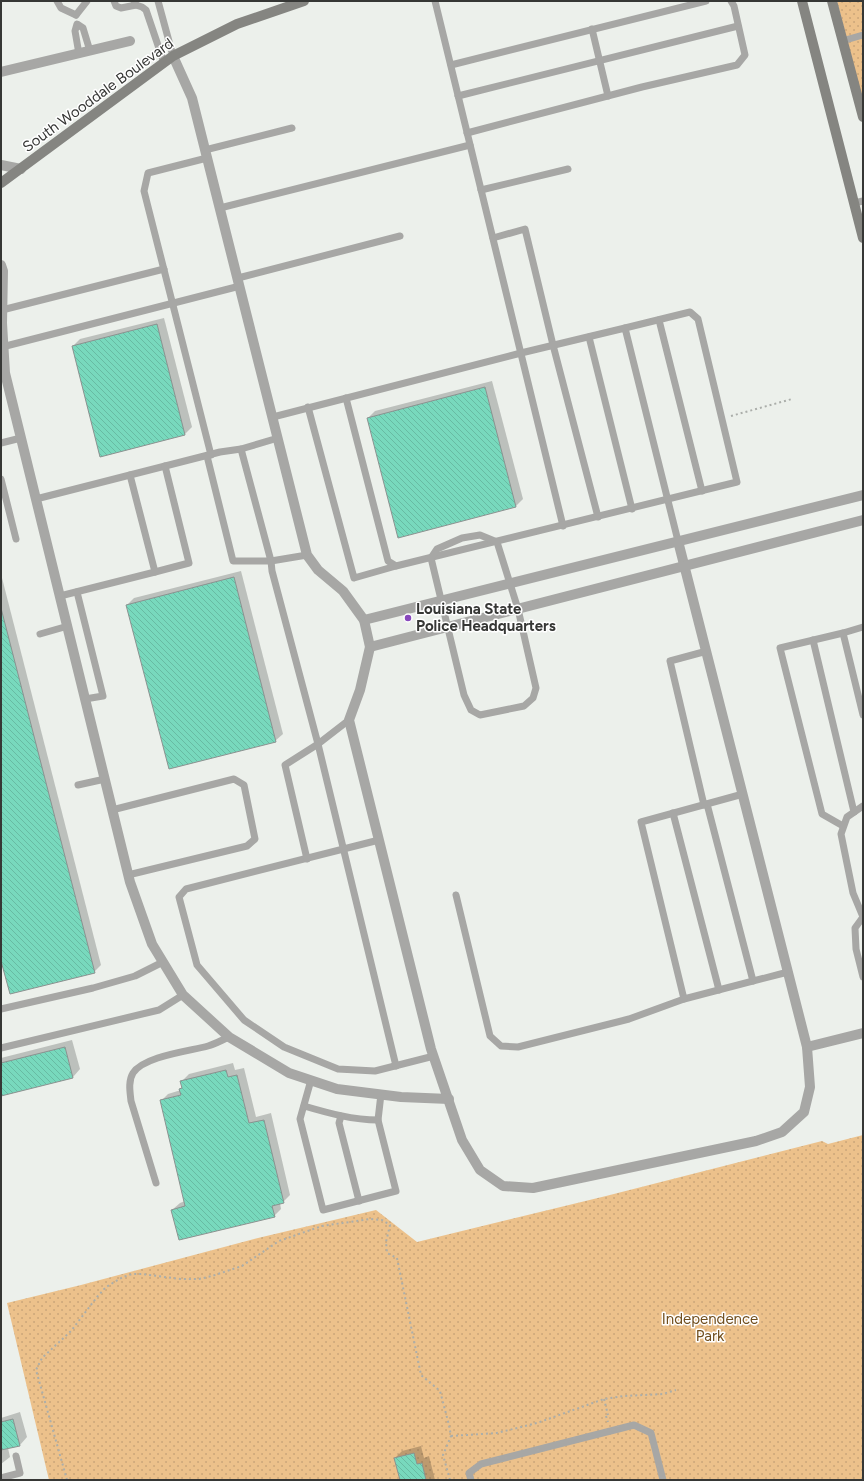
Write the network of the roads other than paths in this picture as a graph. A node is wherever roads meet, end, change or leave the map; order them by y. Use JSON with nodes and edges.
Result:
{"nodes":[{"id":1,"x":57,"y":1,"type":"edge"},
{"id":2,"x":87,"y":1,"type":"edge"},
{"id":3,"x":114,"y":1,"type":"edge"},
{"id":4,"x":158,"y":1,"type":"edge"},
{"id":5,"x":304,"y":1,"type":"edge"},
{"id":6,"x":435,"y":1,"type":"edge"},
{"id":7,"x":706,"y":1,"type":"edge"},
{"id":8,"x":730,"y":1,"type":"edge"},
{"id":9,"x":802,"y":1,"type":"edge"},
{"id":10,"x":832,"y":1,"type":"edge"},
{"id":11,"x":135,"y":3,"type":"edge"},
{"id":12,"x":76,"y":15,"type":"junction"},
{"id":13,"x":77,"y":24,"type":"junction"},
{"id":14,"x":738,"y":26,"type":"junction"},
{"id":15,"x":592,"y":29,"type":"junction"},
{"id":16,"x":863,"y":35,"type":"edge"},
{"id":17,"x":130,"y":41,"type":"dead end"},
{"id":18,"x":842,"y":41,"type":"junction"},
{"id":19,"x":90,"y":51,"type":"junction"},
{"id":20,"x":79,"y":54,"type":"junction"},
{"id":21,"x":173,"y":56,"type":"junction"},
{"id":22,"x":600,"y":60,"type":"junction"},
{"id":23,"x":164,"y":63,"type":"junction"},
{"id":24,"x":451,"y":65,"type":"junction"},
{"id":25,"x":1,"y":72,"type":"edge"},
{"id":26,"x":458,"y":96,"type":"junction"},
{"id":27,"x":608,"y":96,"type":"junction"},
{"id":28,"x":863,"y":117,"type":"edge"},
{"id":29,"x":292,"y":128,"type":"dead end"},
{"id":30,"x":467,"y":133,"type":"junction"},
{"id":31,"x":470,"y":145,"type":"junction"},
{"id":32,"x":206,"y":154,"type":"junction"},
{"id":33,"x":1,"y":165,"type":"edge"},
{"id":34,"x":568,"y":168,"type":"dead end"},
{"id":35,"x":21,"y":169,"type":"junction"},
{"id":36,"x":1,"y":183,"type":"edge"},
{"id":37,"x":481,"y":190,"type":"junction"},
{"id":38,"x":859,"y":202,"type":"edge"},
{"id":39,"x":220,"y":208,"type":"junction"},
{"id":40,"x":400,"y":236,"type":"dead end"},
{"id":41,"x":493,"y":238,"type":"junction"},
{"id":42,"x":863,"y":238,"type":"edge"},
{"id":43,"x":1,"y":265,"type":"edge"},
{"id":44,"x":164,"y":269,"type":"junction"},
{"id":45,"x":239,"y":282,"type":"junction"},
{"id":46,"x":172,"y":303,"type":"junction"},
{"id":47,"x":2,"y":310,"type":"junction"},
{"id":48,"x":659,"y":320,"type":"junction"},
{"id":49,"x":625,"y":328,"type":"junction"},
{"id":50,"x":589,"y":336,"type":"junction"},
{"id":51,"x":553,"y":345,"type":"junction"},
{"id":52,"x":2,"y":347,"type":"junction"},
{"id":53,"x":521,"y":353,"type":"junction"},
{"id":54,"x":3,"y":373,"type":"edge"},
{"id":55,"x":346,"y":398,"type":"junction"},
{"id":56,"x":308,"y":408,"type":"junction"},
{"id":57,"x":273,"y":417,"type":"junction"},
{"id":58,"x":21,"y":438,"type":"junction"},
{"id":59,"x":278,"y":438,"type":"junction"},
{"id":60,"x":1,"y":443,"type":"edge"},
{"id":61,"x":241,"y":449,"type":"junction"},
{"id":62,"x":209,"y":455,"type":"junction"},
{"id":63,"x":165,"y":466,"type":"junction"},
{"id":64,"x":130,"y":475,"type":"junction"},
{"id":65,"x":1,"y":479,"type":"edge"},
{"id":66,"x":702,"y":491,"type":"junction"},
{"id":67,"x":863,"y":495,"type":"edge"},
{"id":68,"x":36,"y":499,"type":"junction"},
{"id":69,"x":668,"y":499,"type":"junction"},
{"id":70,"x":632,"y":508,"type":"junction"},
{"id":71,"x":598,"y":517,"type":"junction"},
{"id":72,"x":863,"y":520,"type":"edge"},
{"id":73,"x":563,"y":526,"type":"junction"},
{"id":74,"x":16,"y":539,"type":"dead end"},
{"id":75,"x":497,"y":542,"type":"junction"},
{"id":76,"x":678,"y":542,"type":"junction"},
{"id":77,"x":307,"y":555,"type":"junction"},
{"id":78,"x":431,"y":558,"type":"junction"},
{"id":79,"x":271,"y":561,"type":"junction"},
{"id":80,"x":396,"y":566,"type":"junction"},
{"id":81,"x":685,"y":566,"type":"junction"},
{"id":82,"x":155,"y":572,"type":"junction"},
{"id":83,"x":511,"y":584,"type":"junction"},
{"id":84,"x":77,"y":592,"type":"junction"},
{"id":85,"x":60,"y":596,"type":"junction"},
{"id":86,"x":441,"y":601,"type":"junction"},
{"id":87,"x":518,"y":609,"type":"junction"},
{"id":88,"x":364,"y":620,"type":"junction"},
{"id":89,"x":68,"y":626,"type":"junction"},
{"id":90,"x":448,"y":627,"type":"junction"},
{"id":91,"x":863,"y":628,"type":"edge"},
{"id":92,"x":843,"y":633,"type":"junction"},
{"id":93,"x":40,"y":634,"type":"dead end"},
{"id":94,"x":813,"y":640,"type":"junction"},
{"id":95,"x":370,"y":647,"type":"junction"},
{"id":96,"x":707,"y":651,"type":"junction"},
{"id":97,"x":85,"y":699,"type":"junction"},
{"id":98,"x":863,"y":715,"type":"edge"},
{"id":99,"x":349,"y":720,"type":"junction"},
{"id":100,"x":318,"y":744,"type":"junction"},
{"id":101,"x":105,"y":779,"type":"junction"},
{"id":102,"x":78,"y":785,"type":"dead end"},
{"id":103,"x":743,"y":794,"type":"junction"},
{"id":104,"x":706,"y":804,"type":"junction"},
{"id":105,"x":863,"y":806,"type":"edge"},
{"id":106,"x":112,"y":810,"type":"junction"},
{"id":107,"x":854,"y":812,"type":"junction"},
{"id":108,"x":673,"y":813,"type":"junction"},
{"id":109,"x":844,"y":826,"type":"junction"},
{"id":110,"x":379,"y":840,"type":"junction"},
{"id":111,"x":344,"y":849,"type":"junction"},
{"id":112,"x":307,"y":859,"type":"junction"},
{"id":113,"x":128,"y":875,"type":"junction"},
{"id":114,"x":456,"y":895,"type":"dead end"},
{"id":115,"x":863,"y":917,"type":"edge"},
{"id":116,"x":164,"y":962,"type":"junction"},
{"id":117,"x":788,"y":972,"type":"junction"},
{"id":118,"x":863,"y":977,"type":"edge"},
{"id":119,"x":753,"y":981,"type":"junction"},
{"id":120,"x":719,"y":990,"type":"junction"},
{"id":121,"x":183,"y":995,"type":"junction"},
{"id":122,"x":684,"y":999,"type":"junction"},
{"id":123,"x":1,"y":1009,"type":"edge"},
{"id":124,"x":863,"y":1033,"type":"edge"},
{"id":125,"x":229,"y":1037,"type":"junction"},
{"id":126,"x":807,"y":1047,"type":"junction"},
{"id":127,"x":1,"y":1048,"type":"edge"},
{"id":128,"x":434,"y":1056,"type":"junction"},
{"id":129,"x":396,"y":1066,"type":"junction"},
{"id":130,"x":311,"y":1080,"type":"junction"},
{"id":131,"x":381,"y":1094,"type":"junction"},
{"id":132,"x":449,"y":1099,"type":"junction"},
{"id":133,"x":304,"y":1106,"type":"junction"},
{"id":134,"x":341,"y":1116,"type":"junction"},
{"id":135,"x":378,"y":1120,"type":"junction"},
{"id":136,"x":156,"y":1183,"type":"dead end"},
{"id":137,"x":359,"y":1201,"type":"junction"},
{"id":138,"x":16,"y":1456,"type":"dead end"},
{"id":139,"x":1,"y":1478,"type":"edge"},
{"id":140,"x":471,"y":1480,"type":"edge"},
{"id":141,"x":663,"y":1480,"type":"edge"}],
"edges":[{"from":1,"to":12,"type":"lane"},
{"from":2,"to":12,"type":"lane"},
{"from":3,"to":11,"type":"lane"},
{"from":4,"to":21,"type":"lane"},
{"from":5,"to":21,"type":"main road","name":"South Wooddale Boulevard"},
{"from":6,"to":24,"type":"lane"},
{"from":7,"to":15,"type":"lane"},
{"from":8,"to":14,"type":"lane"},
{"from":9,"to":38,"type":"main road"},
{"from":10,"to":18,"type":"main road"},
{"from":11,"to":23,"type":"lane"},
{"from":12,"to":13,"type":"lane"},
{"from":13,"to":19,"type":"lane"},
{"from":13,"to":20,"type":"lane"},
{"from":14,"to":22,"type":"lane"},
{"from":14,"to":27,"type":"lane"},
{"from":15,"to":22,"type":"lane"},
{"from":15,"to":24,"type":"lane"},
{"from":16,"to":18,"type":"lane"},
{"from":17,"to":19,"type":"street"},
{"from":18,"to":28,"type":"main road"},
{"from":19,"to":20,"type":"street"},
{"from":20,"to":25,"type":"street"},
{"from":21,"to":23,"type":"main road","name":"South Wooddale Boulevard"},
{"from":21,"to":32,"type":"street"},
{"from":22,"to":26,"type":"lane"},
{"from":22,"to":27,"type":"lane"},
{"from":23,"to":35,"type":"main road","name":"South Wooddale Boulevard"},
{"from":24,"to":26,"type":"lane"},
{"from":26,"to":30,"type":"lane"},
{"from":27,"to":30,"type":"lane"},
{"from":29,"to":32,"type":"lane"},
{"from":30,"to":31,"type":"lane"},
{"from":31,"to":37,"type":"lane"},
{"from":31,"to":39,"type":"lane"},
{"from":32,"to":39,"type":"street"},
{"from":32,"to":44,"type":"lane"},
{"from":33,"to":35,"type":"street"},
{"from":34,"to":37,"type":"lane"},
{"from":35,"to":36,"type":"main road","name":"South Wooddale Boulevard"},
{"from":37,"to":41,"type":"lane"},
{"from":38,"to":42,"type":"main road"},
{"from":39,"to":45,"type":"street"},
{"from":40,"to":45,"type":"lane"},
{"from":41,"to":51,"type":"lane"},
{"from":41,"to":53,"type":"lane"},
{"from":43,"to":47,"type":"street"},
{"from":44,"to":46,"type":"lane"},
{"from":44,"to":47,"type":"lane"},
{"from":45,"to":46,"type":"lane"},
{"from":45,"to":57,"type":"street"},
{"from":46,"to":52,"type":"lane"},
{"from":46,"to":62,"type":"lane"},
{"from":47,"to":52,"type":"street"},
{"from":48,"to":49,"type":"lane"},
{"from":48,"to":66,"type":"lane"},
{"from":48,"to":66,"type":"lane"},
{"from":49,"to":50,"type":"lane"},
{"from":49,"to":69,"type":"lane"},
{"from":50,"to":51,"type":"lane"},
{"from":50,"to":70,"type":"lane"},
{"from":51,"to":53,"type":"lane"},
{"from":51,"to":71,"type":"lane"},
{"from":52,"to":54,"type":"street"},
{"from":53,"to":55,"type":"lane"},
{"from":53,"to":73,"type":"lane"},
{"from":54,"to":58,"type":"street"},
{"from":55,"to":56,"type":"lane"},
{"from":55,"to":80,"type":"lane"},
{"from":56,"to":57,"type":"lane"},
{"from":56,"to":80,"type":"lane"},
{"from":57,"to":59,"type":"street"},
{"from":58,"to":60,"type":"lane"},
{"from":58,"to":68,"type":"street"},
{"from":59,"to":61,"type":"lane"},
{"from":59,"to":77,"type":"street"},
{"from":61,"to":62,"type":"lane"},
{"from":61,"to":79,"type":"lane"},
{"from":62,"to":63,"type":"lane"},
{"from":62,"to":79,"type":"lane"},
{"from":63,"to":64,"type":"lane"},
{"from":63,"to":82,"type":"lane"},
{"from":64,"to":68,"type":"lane"},
{"from":64,"to":82,"type":"lane"},
{"from":65,"to":74,"type":"lane"},
{"from":66,"to":69,"type":"lane"},
{"from":67,"to":76,"type":"street"},
{"from":68,"to":85,"type":"street"},
{"from":69,"to":70,"type":"lane"},
{"from":69,"to":76,"type":"lane"},
{"from":70,"to":71,"type":"lane"},
{"from":71,"to":73,"type":"lane"},
{"from":72,"to":81,"type":"street"},
{"from":73,"to":75,"type":"lane"},
{"from":75,"to":78,"type":"lane"},
{"from":75,"to":78,"type":"lane"},
{"from":75,"to":83,"type":"lane"},
{"from":76,"to":81,"type":"street"},
{"from":76,"to":83,"type":"street"},
{"from":77,"to":79,"type":"lane"},
{"from":77,"to":88,"type":"street"},
{"from":78,"to":80,"type":"lane"},
{"from":78,"to":86,"type":"lane"},
{"from":79,"to":100,"type":"lane"},
{"from":81,"to":87,"type":"street"},
{"from":81,"to":96,"type":"street"},
{"from":82,"to":84,"type":"lane"},
{"from":83,"to":86,"type":"street"},
{"from":83,"to":87,"type":"lane"},
{"from":84,"to":85,"type":"lane"},
{"from":84,"to":97,"type":"lane"},
{"from":85,"to":89,"type":"street"},
{"from":86,"to":88,"type":"street"},
{"from":86,"to":90,"type":"lane"},
{"from":87,"to":90,"type":"street"},
{"from":87,"to":90,"type":"lane"},
{"from":88,"to":95,"type":"street"},
{"from":89,"to":93,"type":"lane"},
{"from":89,"to":97,"type":"street"},
{"from":90,"to":95,"type":"street"},
{"from":91,"to":92,"type":"lane"},
{"from":92,"to":94,"type":"lane"},
{"from":92,"to":98,"type":"lane"},
{"from":94,"to":107,"type":"lane"},
{"from":94,"to":109,"type":"lane"},
{"from":95,"to":99,"type":"street"},
{"from":96,"to":103,"type":"street"},
{"from":96,"to":104,"type":"lane"},
{"from":97,"to":101,"type":"street"},
{"from":99,"to":100,"type":"lane"},
{"from":99,"to":110,"type":"street"},
{"from":100,"to":111,"type":"lane"},
{"from":100,"to":112,"type":"lane"},
{"from":101,"to":102,"type":"lane"},
{"from":101,"to":106,"type":"street"},
{"from":103,"to":104,"type":"lane"},
{"from":103,"to":117,"type":"street"},
{"from":104,"to":108,"type":"lane"},
{"from":104,"to":119,"type":"lane"},
{"from":105,"to":107,"type":"lane"},
{"from":106,"to":113,"type":"street"},
{"from":106,"to":113,"type":"lane"},
{"from":107,"to":109,"type":"lane"},
{"from":108,"to":120,"type":"lane"},
{"from":108,"to":122,"type":"lane"},
{"from":109,"to":115,"type":"lane"},
{"from":110,"to":111,"type":"lane"},
{"from":110,"to":128,"type":"street"},
{"from":111,"to":112,"type":"lane"},
{"from":111,"to":129,"type":"lane"},
{"from":112,"to":129,"type":"lane"},
{"from":113,"to":116,"type":"street"},
{"from":114,"to":122,"type":"lane"},
{"from":115,"to":118,"type":"lane"},
{"from":116,"to":121,"type":"street"},
{"from":116,"to":123,"type":"lane"},
{"from":117,"to":119,"type":"lane"},
{"from":117,"to":126,"type":"street"},
{"from":119,"to":120,"type":"lane"},
{"from":120,"to":122,"type":"lane"},
{"from":121,"to":125,"type":"street"},
{"from":121,"to":127,"type":"lane"},
{"from":124,"to":126,"type":"street"},
{"from":125,"to":130,"type":"street"},
{"from":125,"to":136,"type":"lane"},
{"from":126,"to":132,"type":"street"},
{"from":128,"to":129,"type":"lane"},
{"from":128,"to":132,"type":"street"},
{"from":130,"to":131,"type":"street"},
{"from":130,"to":133,"type":"lane"},
{"from":131,"to":132,"type":"street"},
{"from":131,"to":135,"type":"lane"},
{"from":133,"to":134,"type":"lane"},
{"from":133,"to":137,"type":"lane"},
{"from":134,"to":135,"type":"lane"},
{"from":134,"to":137,"type":"lane"},
{"from":135,"to":137,"type":"lane"},
{"from":138,"to":139,"type":"lane"},
{"from":140,"to":141,"type":"lane"}]}
